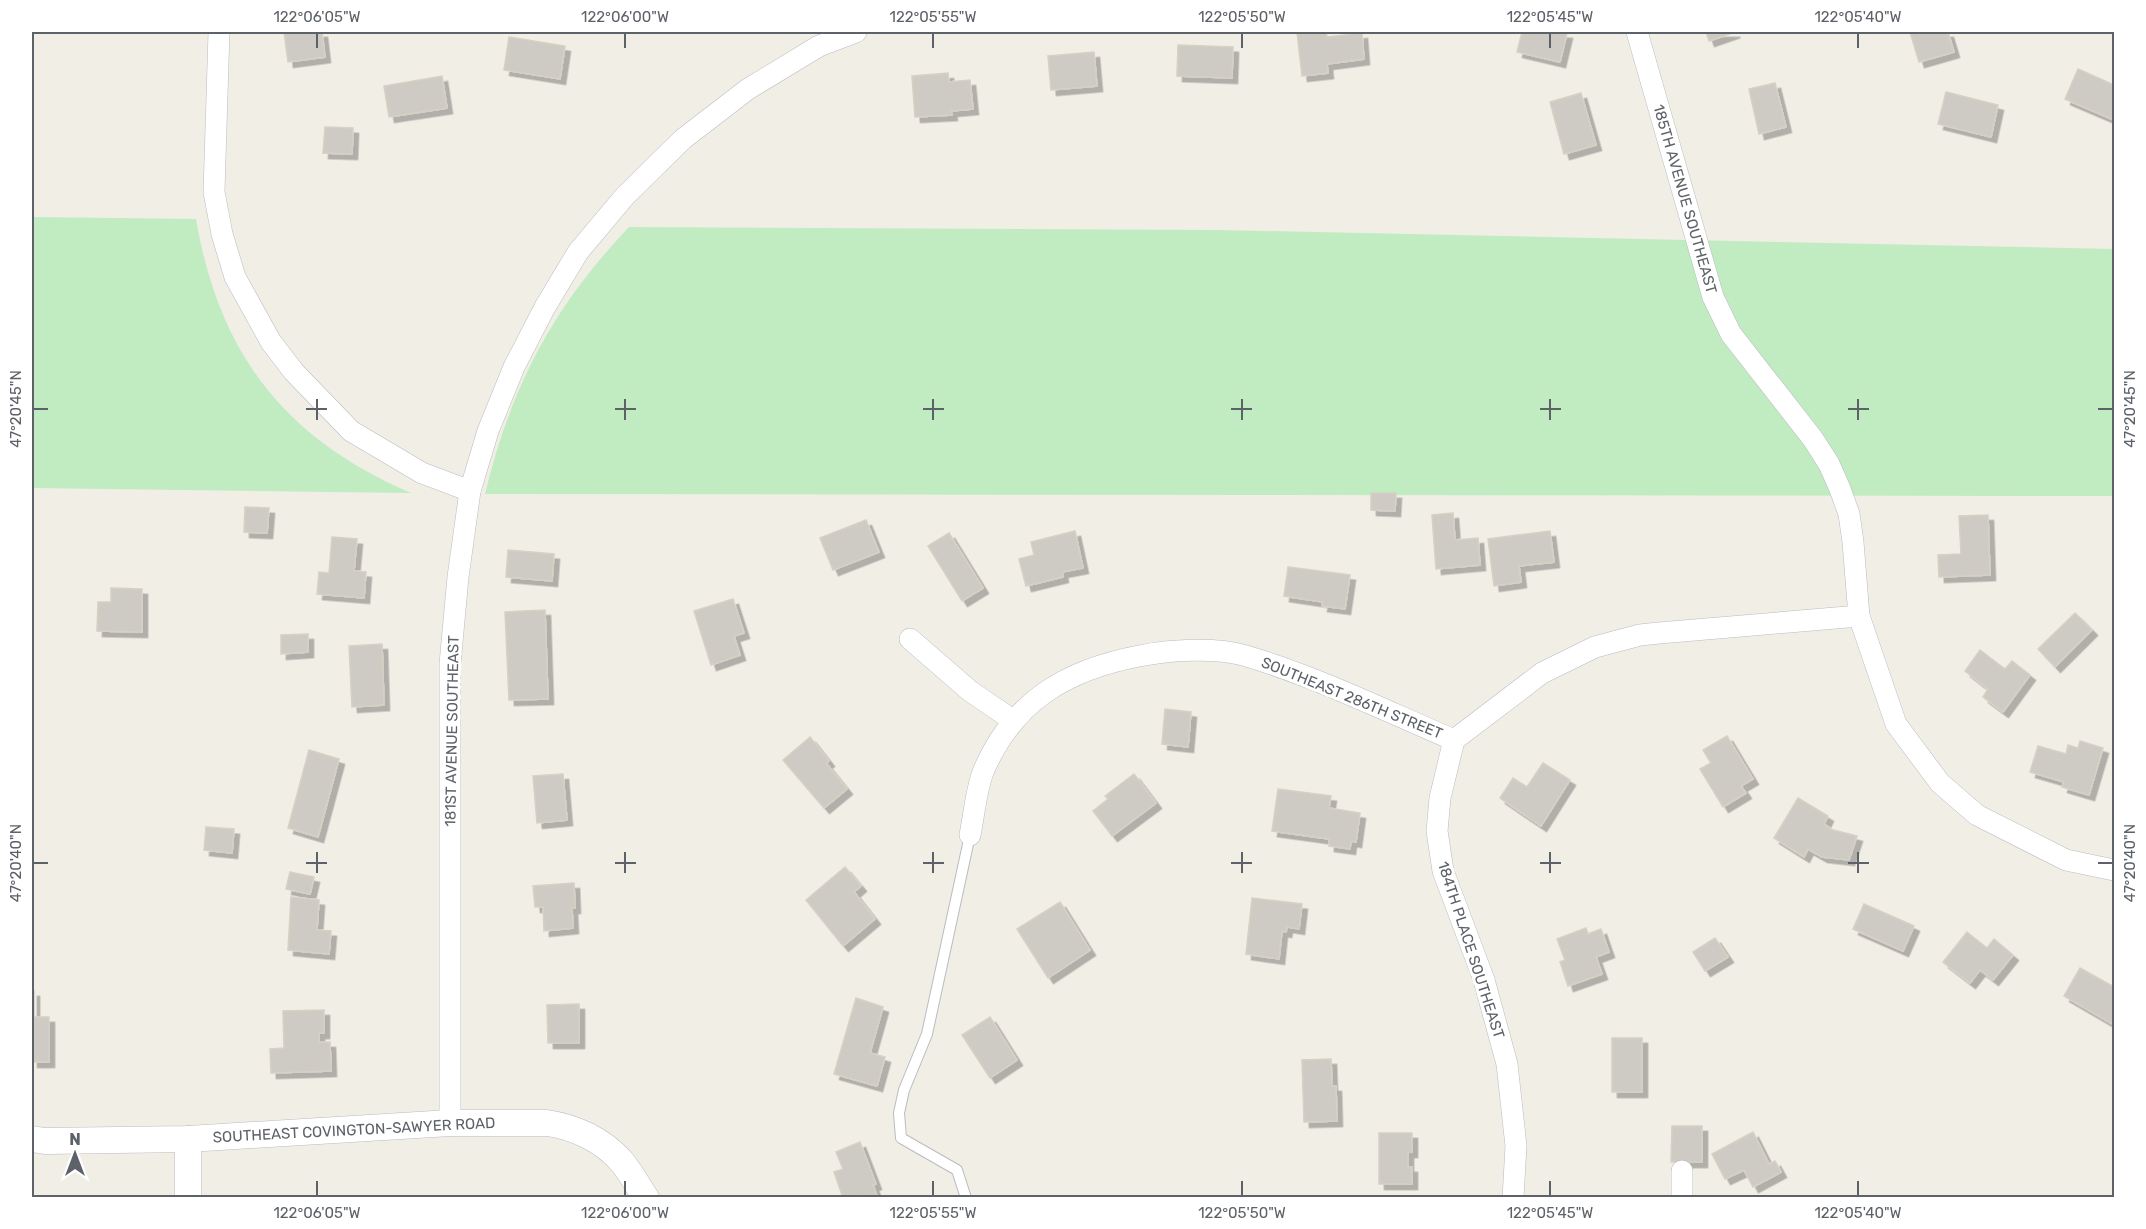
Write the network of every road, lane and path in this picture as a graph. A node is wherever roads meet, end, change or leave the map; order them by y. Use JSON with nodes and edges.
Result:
{"nodes":[{"id":1,"x":219,"y":32,"type":"edge"},
{"id":2,"x":856,"y":32,"type":"edge"},
{"id":3,"x":1637,"y":32,"type":"edge"},
{"id":4,"x":470,"y":491,"type":"junction"},
{"id":5,"x":1859,"y":616,"type":"junction"},
{"id":6,"x":910,"y":639,"type":"dead end"},
{"id":7,"x":1014,"y":721,"type":"junction"},
{"id":8,"x":1454,"y":740,"type":"junction"},
{"id":9,"x":970,"y":835,"type":"joint"},
{"id":10,"x":2115,"y":870,"type":"edge"},
{"id":11,"x":450,"y":1123,"type":"junction"},
{"id":12,"x":32,"y":1139,"type":"edge"},
{"id":13,"x":188,"y":1139,"type":"junction"},
{"id":14,"x":1682,"y":1171,"type":"dead end"},
{"id":15,"x":188,"y":1197,"type":"edge"},
{"id":16,"x":646,"y":1197,"type":"edge"},
{"id":17,"x":966,"y":1197,"type":"edge"},
{"id":18,"x":1513,"y":1197,"type":"edge"},
{"id":19,"x":1682,"y":1197,"type":"edge"}],
"edges":[{"from":1,"to":4,"type":"street"},
{"from":2,"to":4,"type":"street","name":"181ST AVENUE SOUTHEAST"},
{"from":3,"to":5,"type":"street","name":"185TH AVENUE SOUTHEAST"},
{"from":4,"to":11,"type":"street","name":"181ST AVENUE SOUTHEAST"},
{"from":5,"to":8,"type":"street","name":"SOUTHEAST 286TH STREET"},
{"from":5,"to":10,"type":"street","name":"185TH AVENUE SOUTHEAST"},
{"from":6,"to":7,"type":"street"},
{"from":7,"to":8,"type":"street","name":"SOUTHEAST 286TH STREET"},
{"from":7,"to":9,"type":"street","name":"SOUTHEAST 286TH STREET"},
{"from":8,"to":18,"type":"street","name":"184TH PLACE SOUTHEAST"},
{"from":9,"to":17,"type":"lane"},
{"from":11,"to":13,"type":"street","name":"SOUTHEAST COVINGTON-SAWYER ROAD"},
{"from":11,"to":16,"type":"street","name":"SOUTHEAST COVINGTON-SAWYER ROAD"},
{"from":12,"to":13,"type":"street","name":"SOUTHEAST COVINGTON-SAWYER ROAD"},
{"from":13,"to":15,"type":"street"},
{"from":14,"to":19,"type":"street"}]}
